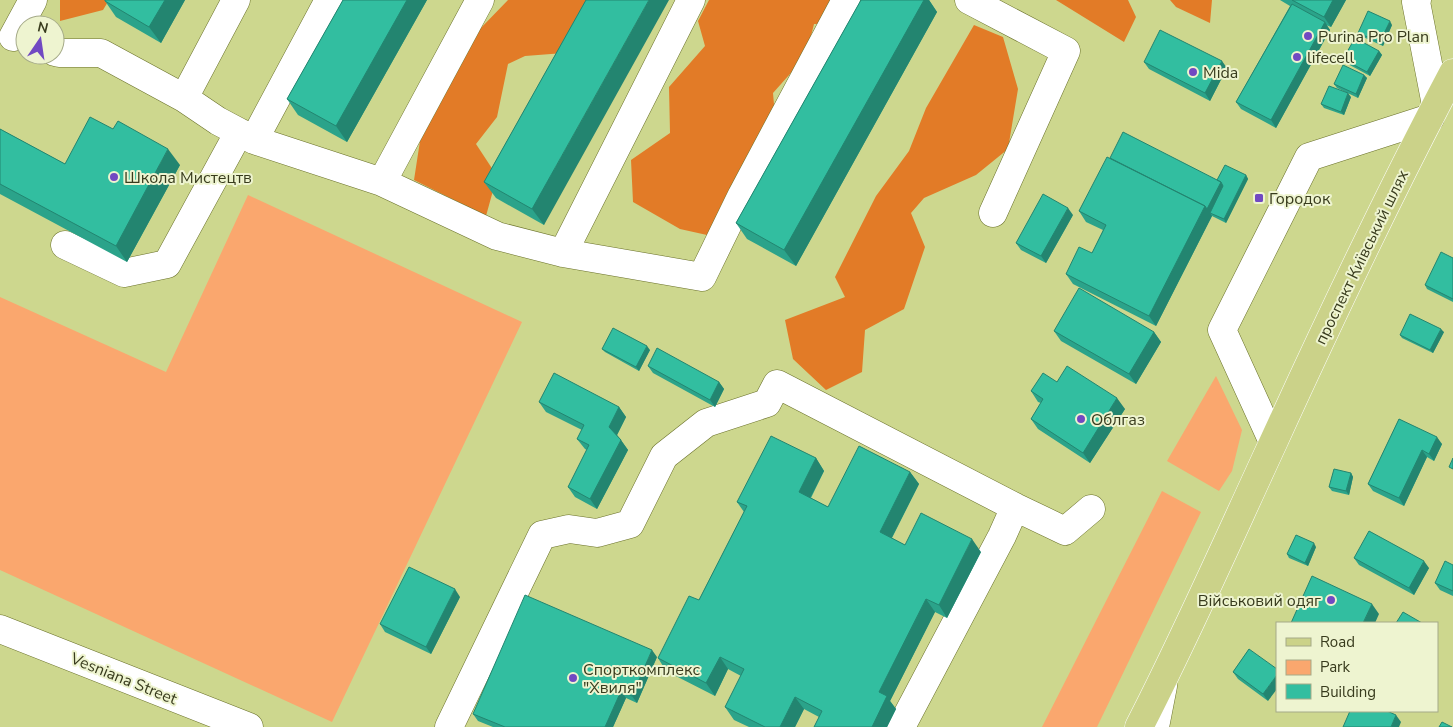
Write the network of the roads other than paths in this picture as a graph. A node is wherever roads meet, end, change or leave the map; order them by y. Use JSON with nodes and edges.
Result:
{"nodes":[{"id":1,"x":33,"y":0,"type":"edge"},
{"id":2,"x":236,"y":0,"type":"edge"},
{"id":3,"x":329,"y":0,"type":"edge"},
{"id":4,"x":480,"y":0,"type":"edge"},
{"id":5,"x":691,"y":0,"type":"edge"},
{"id":6,"x":846,"y":0,"type":"edge"},
{"id":7,"x":968,"y":0,"type":"edge"},
{"id":8,"x":1417,"y":0,"type":"edge"},
{"id":9,"x":13,"y":36,"type":"edge"},
{"id":10,"x":65,"y":53,"type":"edge"},
{"id":11,"x":1453,"y":73,"type":"edge"},
{"id":12,"x":184,"y":98,"type":"junction"},
{"id":13,"x":1433,"y":112,"type":"junction"},
{"id":14,"x":247,"y":136,"type":"junction"},
{"id":15,"x":382,"y":182,"type":"junction"},
{"id":16,"x":993,"y":213,"type":"dead end"},
{"id":17,"x":65,"y":245,"type":"edge"},
{"id":18,"x":563,"y":253,"type":"junction"},
{"id":19,"x":1273,"y":442,"type":"junction"},
{"id":20,"x":1015,"y":507,"type":"junction"},
{"id":21,"x":1091,"y":510,"type":"dead end"},
{"id":22,"x":0,"y":629,"type":"edge"},
{"id":23,"x":1164,"y":677,"type":"junction"},
{"id":24,"x":452,"y":726,"type":"edge"},
{"id":25,"x":249,"y":727,"type":"edge"},
{"id":26,"x":902,"y":727,"type":"edge"},
{"id":27,"x":1139,"y":727,"type":"edge"},
{"id":28,"x":1156,"y":727,"type":"edge"}],
"edges":[{"from":1,"to":9,"type":"street"},
{"from":2,"to":12,"type":"street"},
{"from":3,"to":14,"type":"street"},
{"from":4,"to":15,"type":"street"},
{"from":5,"to":18,"type":"street"},
{"from":6,"to":18,"type":"street"},
{"from":7,"to":16,"type":"street"},
{"from":8,"to":13,"type":"street"},
{"from":10,"to":12,"type":"street"},
{"from":11,"to":13,"type":"main road","name":"проспект Київський шлях"},
{"from":12,"to":14,"type":"street"},
{"from":13,"to":19,"type":"main road","name":"проспект Київський шлях"},
{"from":13,"to":19,"type":"street"},
{"from":14,"to":15,"type":"street"},
{"from":14,"to":17,"type":"street"},
{"from":15,"to":18,"type":"street"},
{"from":19,"to":23,"type":"main road","name":"проспект Київський шлях"},
{"from":20,"to":21,"type":"street"},
{"from":20,"to":24,"type":"street"},
{"from":20,"to":26,"type":"street"},
{"from":22,"to":25,"type":"street","name":"Vesniana Street"},
{"from":23,"to":27,"type":"main road","name":"проспект Київський шлях"},
{"from":23,"to":28,"type":"street"}]}
